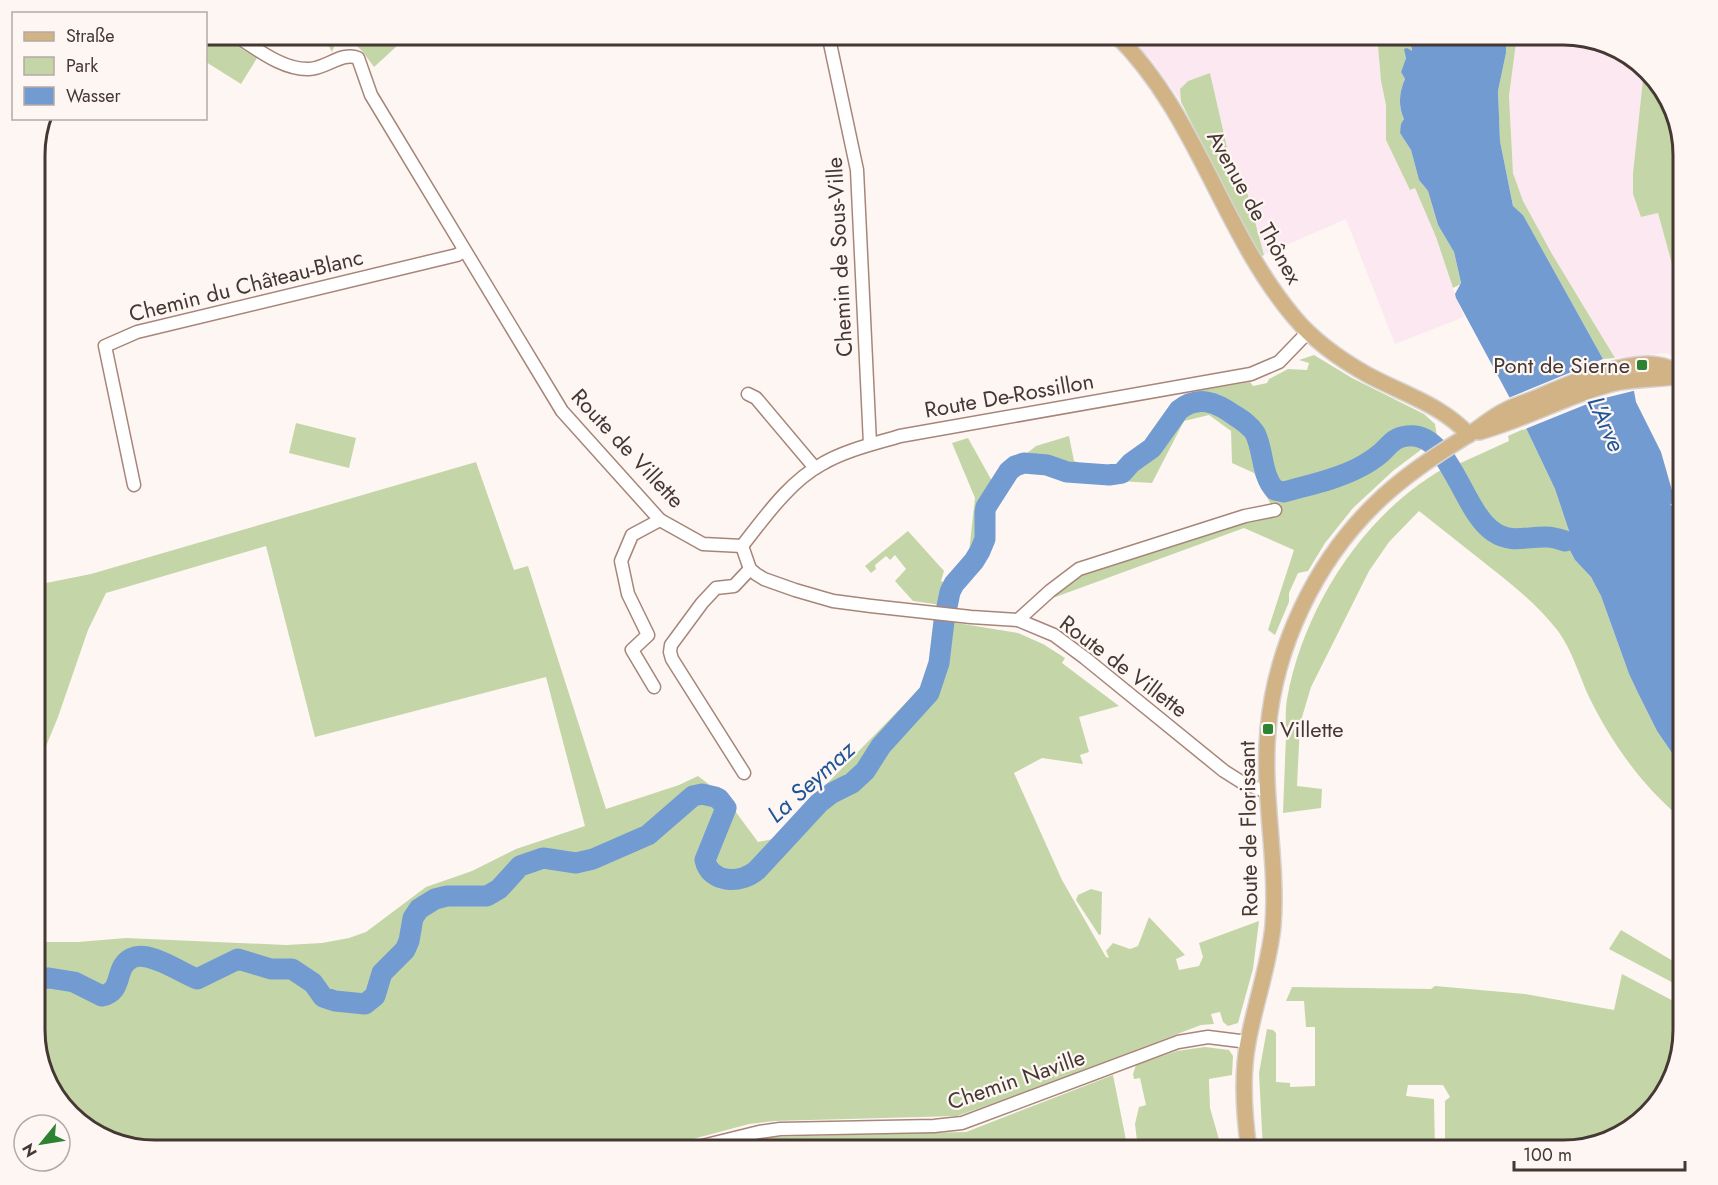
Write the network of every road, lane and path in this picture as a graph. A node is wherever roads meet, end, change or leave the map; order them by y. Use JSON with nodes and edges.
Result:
{"nodes":[{"id":1,"x":251,"y":45,"type":"edge"},
{"id":2,"x":830,"y":45,"type":"edge"},
{"id":3,"x":1125,"y":45,"type":"edge"},
{"id":4,"x":465,"y":251,"type":"junction"},
{"id":5,"x":1308,"y":332,"type":"junction"},
{"id":6,"x":1673,"y":372,"type":"edge"},
{"id":7,"x":1673,"y":376,"type":"edge"},
{"id":8,"x":748,"y":394,"type":"dead end"},
{"id":9,"x":1505,"y":418,"type":"junction"},
{"id":10,"x":1463,"y":438,"type":"junction"},
{"id":11,"x":870,"y":444,"type":"junction"},
{"id":12,"x":815,"y":468,"type":"junction"},
{"id":13,"x":134,"y":484,"type":"dead end"},
{"id":14,"x":1275,"y":510,"type":"dead end"},
{"id":15,"x":660,"y":520,"type":"junction"},
{"id":16,"x":742,"y":546,"type":"junction"},
{"id":17,"x":750,"y":569,"type":"junction"},
{"id":18,"x":1018,"y":620,"type":"junction"},
{"id":19,"x":654,"y":687,"type":"dead end"},
{"id":20,"x":744,"y":773,"type":"dead end"},
{"id":21,"x":1267,"y":792,"type":"junction"},
{"id":22,"x":1248,"y":1042,"type":"junction"},
{"id":23,"x":727,"y":1140,"type":"edge"},
{"id":24,"x":1248,"y":1140,"type":"edge"}],
"edges":[{"from":1,"to":4,"type":"street","name":"Route de Villette"},
{"from":2,"to":11,"type":"street","name":"Chemin de Sous-Ville"},
{"from":3,"to":5,"type":"main road","name":"Avenue de Thônex"},
{"from":4,"to":13,"type":"street","name":"Chemin du Château-Blanc"},
{"from":4,"to":15,"type":"street","name":"Route de Villette"},
{"from":5,"to":10,"type":"main road","name":"Avenue de Thônex"},
{"from":5,"to":11,"type":"street","name":"Route De-Rossillon"},
{"from":6,"to":9,"type":"main road","name":"Route de Florissant"},
{"from":7,"to":9,"type":"main road","name":"Route de Florissant"},
{"from":8,"to":12,"type":"street"},
{"from":9,"to":10,"type":"main road","name":"Route de Florissant"},
{"from":10,"to":21,"type":"main road","name":"Route de Florissant"},
{"from":11,"to":12,"type":"street","name":"Route De-Rossillon"},
{"from":12,"to":16,"type":"street","name":"Route De-Rossillon"},
{"from":14,"to":18,"type":"street"},
{"from":15,"to":16,"type":"street","name":"Route de Villette"},
{"from":15,"to":19,"type":"street"},
{"from":16,"to":17,"type":"street"},
{"from":17,"to":18,"type":"street","name":"Route de Villette"},
{"from":17,"to":20,"type":"street"},
{"from":18,"to":21,"type":"street","name":"Route de Villette"},
{"from":21,"to":22,"type":"main road","name":"Route de Florissant"},
{"from":22,"to":23,"type":"street","name":"Chemin Naville"},
{"from":22,"to":24,"type":"main road","name":"Route de Florissant"}]}
